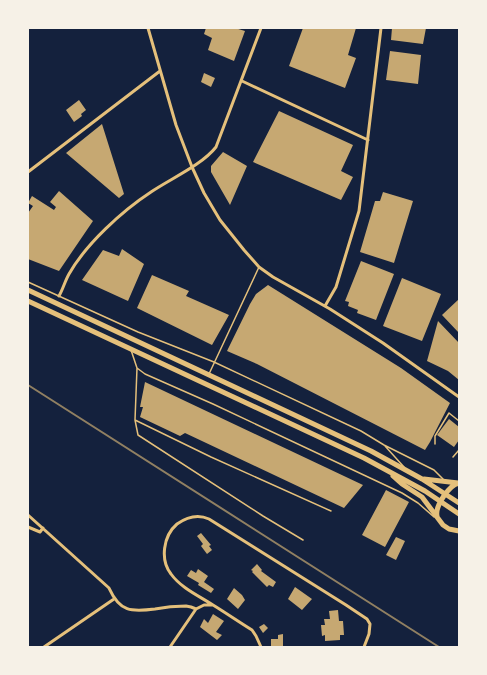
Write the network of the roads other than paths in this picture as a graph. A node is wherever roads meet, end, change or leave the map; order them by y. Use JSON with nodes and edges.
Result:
{"nodes":[{"id":1,"x":148,"y":28,"type":"edge"},
{"id":2,"x":261,"y":28,"type":"edge"},
{"id":3,"x":381,"y":28,"type":"edge"},
{"id":4,"x":160,"y":71,"type":"junction"},
{"id":5,"x":242,"y":81,"type":"junction"},
{"id":6,"x":368,"y":140,"type":"junction"},
{"id":7,"x":192,"y":167,"type":"junction"},
{"id":8,"x":28,"y":172,"type":"edge"},
{"id":9,"x":259,"y":267,"type":"junction"},
{"id":10,"x":28,"y":282,"type":"edge"},
{"id":11,"x":28,"y":290,"type":"edge"},
{"id":12,"x":59,"y":296,"type":"junction"},
{"id":13,"x":28,"y":301,"type":"edge"},
{"id":14,"x":325,"y":306,"type":"junction"},
{"id":15,"x":130,"y":348,"type":"junction"},
{"id":16,"x":214,"y":362,"type":"junction"},
{"id":17,"x":137,"y":368,"type":"junction"},
{"id":18,"x":208,"y":374,"type":"junction"},
{"id":19,"x":459,"y":397,"type":"edge"},
{"id":20,"x":135,"y":420,"type":"junction"},
{"id":21,"x":459,"y":421,"type":"edge"},
{"id":22,"x":435,"y":444,"type":"dead end"},
{"id":23,"x":384,"y":445,"type":"junction"},
{"id":24,"x":459,"y":450,"type":"edge"},
{"id":25,"x":453,"y":457,"type":"dead end"},
{"id":26,"x":406,"y":470,"type":"junction"},
{"id":27,"x":388,"y":471,"type":"junction"},
{"id":28,"x":422,"y":479,"type":"junction"},
{"id":29,"x":445,"y":482,"type":"junction"},
{"id":30,"x":459,"y":483,"type":"edge"},
{"id":31,"x":446,"y":494,"type":"junction"},
{"id":32,"x":441,"y":502,"type":"junction"},
{"id":33,"x":459,"y":503,"type":"edge"},
{"id":34,"x":331,"y":511,"type":"dead end"},
{"id":35,"x":459,"y":514,"type":"edge"},
{"id":36,"x":28,"y":515,"type":"edge"},
{"id":37,"x":439,"y":519,"type":"junction"},
{"id":38,"x":28,"y":527,"type":"edge"},
{"id":39,"x":43,"y":528,"type":"junction"},
{"id":40,"x":457,"y":530,"type":"edge"},
{"id":41,"x":303,"y":540,"type":"dead end"},
{"id":42,"x":114,"y":599,"type":"junction"},
{"id":43,"x":214,"y":605,"type":"junction"},
{"id":44,"x":196,"y":609,"type":"junction"},
{"id":45,"x":44,"y":647,"type":"edge"},
{"id":46,"x":170,"y":647,"type":"edge"},
{"id":47,"x":261,"y":647,"type":"edge"},
{"id":48,"x":364,"y":647,"type":"edge"}],
"edges":[{"from":1,"to":4,"type":"street"},
{"from":2,"to":5,"type":"street"},
{"from":3,"to":6,"type":"street"},
{"from":4,"to":7,"type":"street"},
{"from":4,"to":8,"type":"street"},
{"from":5,"to":6,"type":"street"},
{"from":5,"to":7,"type":"street"},
{"from":6,"to":14,"type":"street"},
{"from":7,"to":9,"type":"street"},
{"from":7,"to":12,"type":"street"},
{"from":9,"to":14,"type":"street"},
{"from":9,"to":16,"type":"lane"},
{"from":10,"to":12,"type":"lane"},
{"from":11,"to":18,"type":"main road"},
{"from":12,"to":16,"type":"lane"},
{"from":13,"to":15,"type":"main road"},
{"from":14,"to":19,"type":"street"},
{"from":15,"to":17,"type":"lane"},
{"from":15,"to":27,"type":"main road"},
{"from":16,"to":18,"type":"lane"},
{"from":16,"to":23,"type":"lane"},
{"from":17,"to":20,"type":"lane"},
{"from":17,"to":37,"type":"lane"},
{"from":18,"to":26,"type":"main road"},
{"from":20,"to":34,"type":"lane"},
{"from":20,"to":41,"type":"lane"},
{"from":21,"to":22,"type":"lane"},
{"from":23,"to":26,"type":"lane"},
{"from":23,"to":29,"type":"lane"},
{"from":24,"to":25,"type":"lane"},
{"from":26,"to":28,"type":"main road"},
{"from":27,"to":32,"type":"main road"},
{"from":27,"to":37,"type":"main road"},
{"from":28,"to":29,"type":"main road"},
{"from":28,"to":31,"type":"main road"},
{"from":29,"to":30,"type":"main road"},
{"from":30,"to":31,"type":"main road"},
{"from":31,"to":32,"type":"main road"},
{"from":31,"to":33,"type":"main road"},
{"from":32,"to":35,"type":"main road"},
{"from":32,"to":37,"type":"main road"},
{"from":36,"to":39,"type":"street"},
{"from":37,"to":40,"type":"main road"},
{"from":38,"to":39,"type":"street"},
{"from":39,"to":42,"type":"street"},
{"from":42,"to":44,"type":"street"},
{"from":42,"to":45,"type":"street"},
{"from":43,"to":44,"type":"street"},
{"from":43,"to":47,"type":"street"},
{"from":43,"to":48,"type":"street"},
{"from":44,"to":46,"type":"street"}]}
